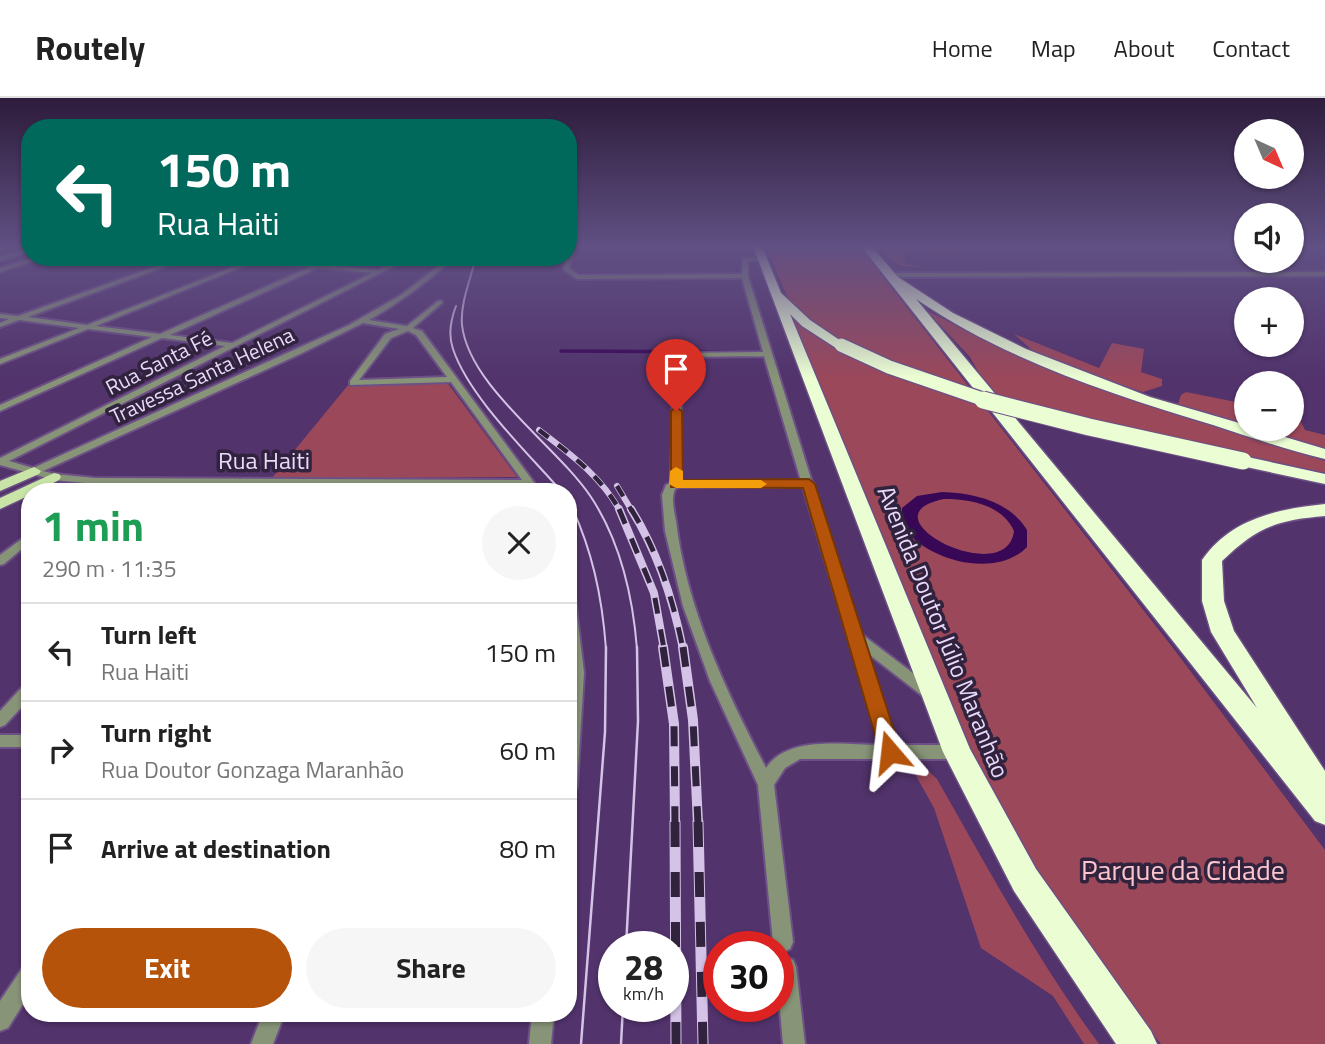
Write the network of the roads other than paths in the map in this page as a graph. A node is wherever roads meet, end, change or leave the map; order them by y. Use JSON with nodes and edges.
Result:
{"nodes":[{"id":1,"x":96,"y":290,"type":"edge"},
{"id":2,"x":181,"y":290,"type":"edge"},
{"id":3,"x":264,"y":290,"type":"edge"},
{"id":4,"x":343,"y":290,"type":"edge"},
{"id":5,"x":408,"y":290,"type":"edge"},
{"id":6,"x":749,"y":290,"type":"edge"},
{"id":7,"x":775,"y":290,"type":"edge"},
{"id":8,"x":903,"y":290,"type":"edge"},
{"id":9,"x":911,"y":290,"type":"edge"},
{"id":10,"x":776,"y":294,"type":"junction"},
{"id":11,"x":440,"y":302,"type":"dead end"},
{"id":12,"x":0,"y":316,"type":"edge"},
{"id":13,"x":19,"y":318,"type":"junction"},
{"id":14,"x":360,"y":321,"type":"junction"},
{"id":15,"x":0,"y":325,"type":"edge"},
{"id":16,"x":86,"y":328,"type":"junction"},
{"id":17,"x":408,"y":328,"type":"junction"},
{"id":18,"x":159,"y":336,"type":"junction"},
{"id":19,"x":234,"y":345,"type":"junction"},
{"id":20,"x":767,"y":354,"type":"junction"},
{"id":21,"x":0,"y":362,"type":"edge"},
{"id":22,"x":452,"y":379,"type":"junction"},
{"id":23,"x":353,"y":383,"type":"joint"},
{"id":24,"x":0,"y":408,"type":"edge"},
{"id":25,"x":1325,"y":454,"type":"edge"},
{"id":26,"x":0,"y":462,"type":"edge"},
{"id":27,"x":34,"y":471,"type":"junction"},
{"id":28,"x":54,"y":477,"type":"junction"},
{"id":29,"x":1325,"y":479,"type":"edge"},
{"id":30,"x":95,"y":481,"type":"junction"},
{"id":31,"x":220,"y":482,"type":"joint"},
{"id":32,"x":42,"y":483,"type":"edge"},
{"id":33,"x":93,"y":483,"type":"edge"},
{"id":34,"x":246,"y":483,"type":"edge"},
{"id":35,"x":530,"y":483,"type":"edge"},
{"id":36,"x":676,"y":484,"type":"junction"},
{"id":37,"x":809,"y":484,"type":"junction"},
{"id":38,"x":0,"y":487,"type":"edge"},
{"id":39,"x":21,"y":494,"type":"edge"},
{"id":40,"x":0,"y":504,"type":"edge"},
{"id":41,"x":1325,"y":510,"type":"edge"},
{"id":42,"x":21,"y":544,"type":"edge"},
{"id":43,"x":0,"y":561,"type":"edge"},
{"id":44,"x":855,"y":635,"type":"junction"},
{"id":45,"x":21,"y":698,"type":"edge"},
{"id":46,"x":937,"y":699,"type":"junction"},
{"id":47,"x":0,"y":721,"type":"edge"},
{"id":48,"x":0,"y":741,"type":"edge"},
{"id":49,"x":21,"y":741,"type":"edge"},
{"id":50,"x":890,"y":752,"type":"junction"},
{"id":51,"x":957,"y":752,"type":"junction"},
{"id":52,"x":766,"y":785,"type":"junction"},
{"id":53,"x":1325,"y":796,"type":"edge"},
{"id":54,"x":1325,"y":812,"type":"edge"},
{"id":55,"x":782,"y":931,"type":"edge"},
{"id":56,"x":21,"y":988,"type":"edge"},
{"id":57,"x":0,"y":1020,"type":"edge"},
{"id":58,"x":271,"y":1022,"type":"edge"},
{"id":59,"x":542,"y":1022,"type":"edge"},
{"id":60,"x":792,"y":1022,"type":"edge"},
{"id":61,"x":262,"y":1044,"type":"edge"},
{"id":62,"x":540,"y":1044,"type":"edge"},
{"id":63,"x":794,"y":1044,"type":"edge"},
{"id":64,"x":1138,"y":1044,"type":"edge"}],
"edges":[{"from":1,"to":13,"type":"street"},
{"from":2,"to":16,"type":"street"},
{"from":3,"to":18,"type":"street"},
{"from":4,"to":19,"type":"street","name":"Rua Santa Fé"},
{"from":5,"to":14,"type":"street","name":"Travessa Santa Helena"},
{"from":6,"to":20,"type":"street"},
{"from":7,"to":10,"type":"highway","name":"Avenida Doutor Júlio Maranhão"},
{"from":8,"to":54,"type":"highway"},
{"from":9,"to":25,"type":"highway"},
{"from":10,"to":29,"type":"highway","bridge":true},
{"from":10,"to":46,"type":"highway","name":"Avenida Doutor Júlio Maranhão"},
{"from":11,"to":17,"type":"street"},
{"from":12,"to":13,"type":"street"},
{"from":13,"to":15,"type":"street"},
{"from":13,"to":16,"type":"street"},
{"from":14,"to":17,"type":"street"},
{"from":14,"to":27,"type":"street","name":"Travessa Santa Helena"},
{"from":16,"to":18,"type":"street"},
{"from":16,"to":21,"type":"street"},
{"from":17,"to":22,"type":"street"},
{"from":17,"to":23,"type":"street"},
{"from":18,"to":19,"type":"street"},
{"from":18,"to":24,"type":"street"},
{"from":19,"to":26,"type":"street","name":"Rua Santa Fé"},
{"from":20,"to":36,"type":"street"},
{"from":20,"to":37,"type":"street"},
{"from":22,"to":23,"type":"street"},
{"from":22,"to":35,"type":"street"},
{"from":26,"to":27,"type":"street","name":"Rua Haiti"},
{"from":27,"to":28,"type":"street","name":"Rua Haiti"},
{"from":27,"to":38,"type":"main road"},
{"from":28,"to":30,"type":"street","name":"Rua Haiti"},
{"from":28,"to":32,"type":"main road"},
{"from":30,"to":31,"type":"street","name":"Rua Haiti"},
{"from":30,"to":33,"type":"street"},
{"from":31,"to":34,"type":"street","name":"Rua Haiti"},
{"from":36,"to":37,"type":"street"},
{"from":36,"to":52,"type":"street"},
{"from":37,"to":44,"type":"street"},
{"from":39,"to":40,"type":"main road"},
{"from":41,"to":53,"type":"highway"},
{"from":42,"to":43,"type":"street"},
{"from":44,"to":46,"type":"street"},
{"from":44,"to":50,"type":"street"},
{"from":45,"to":47,"type":"street"},
{"from":46,"to":51,"type":"highway","name":"Avenida Doutor Júlio Maranhão"},
{"from":48,"to":49,"type":"street"},
{"from":50,"to":51,"type":"street"},
{"from":50,"to":52,"type":"street"},
{"from":51,"to":64,"type":"highway","name":"Avenida Doutor Júlio Maranhão"},
{"from":52,"to":55,"type":"street"},
{"from":56,"to":57,"type":"street"},
{"from":58,"to":61,"type":"street"},
{"from":59,"to":62,"type":"street"},
{"from":60,"to":63,"type":"street"}]}
